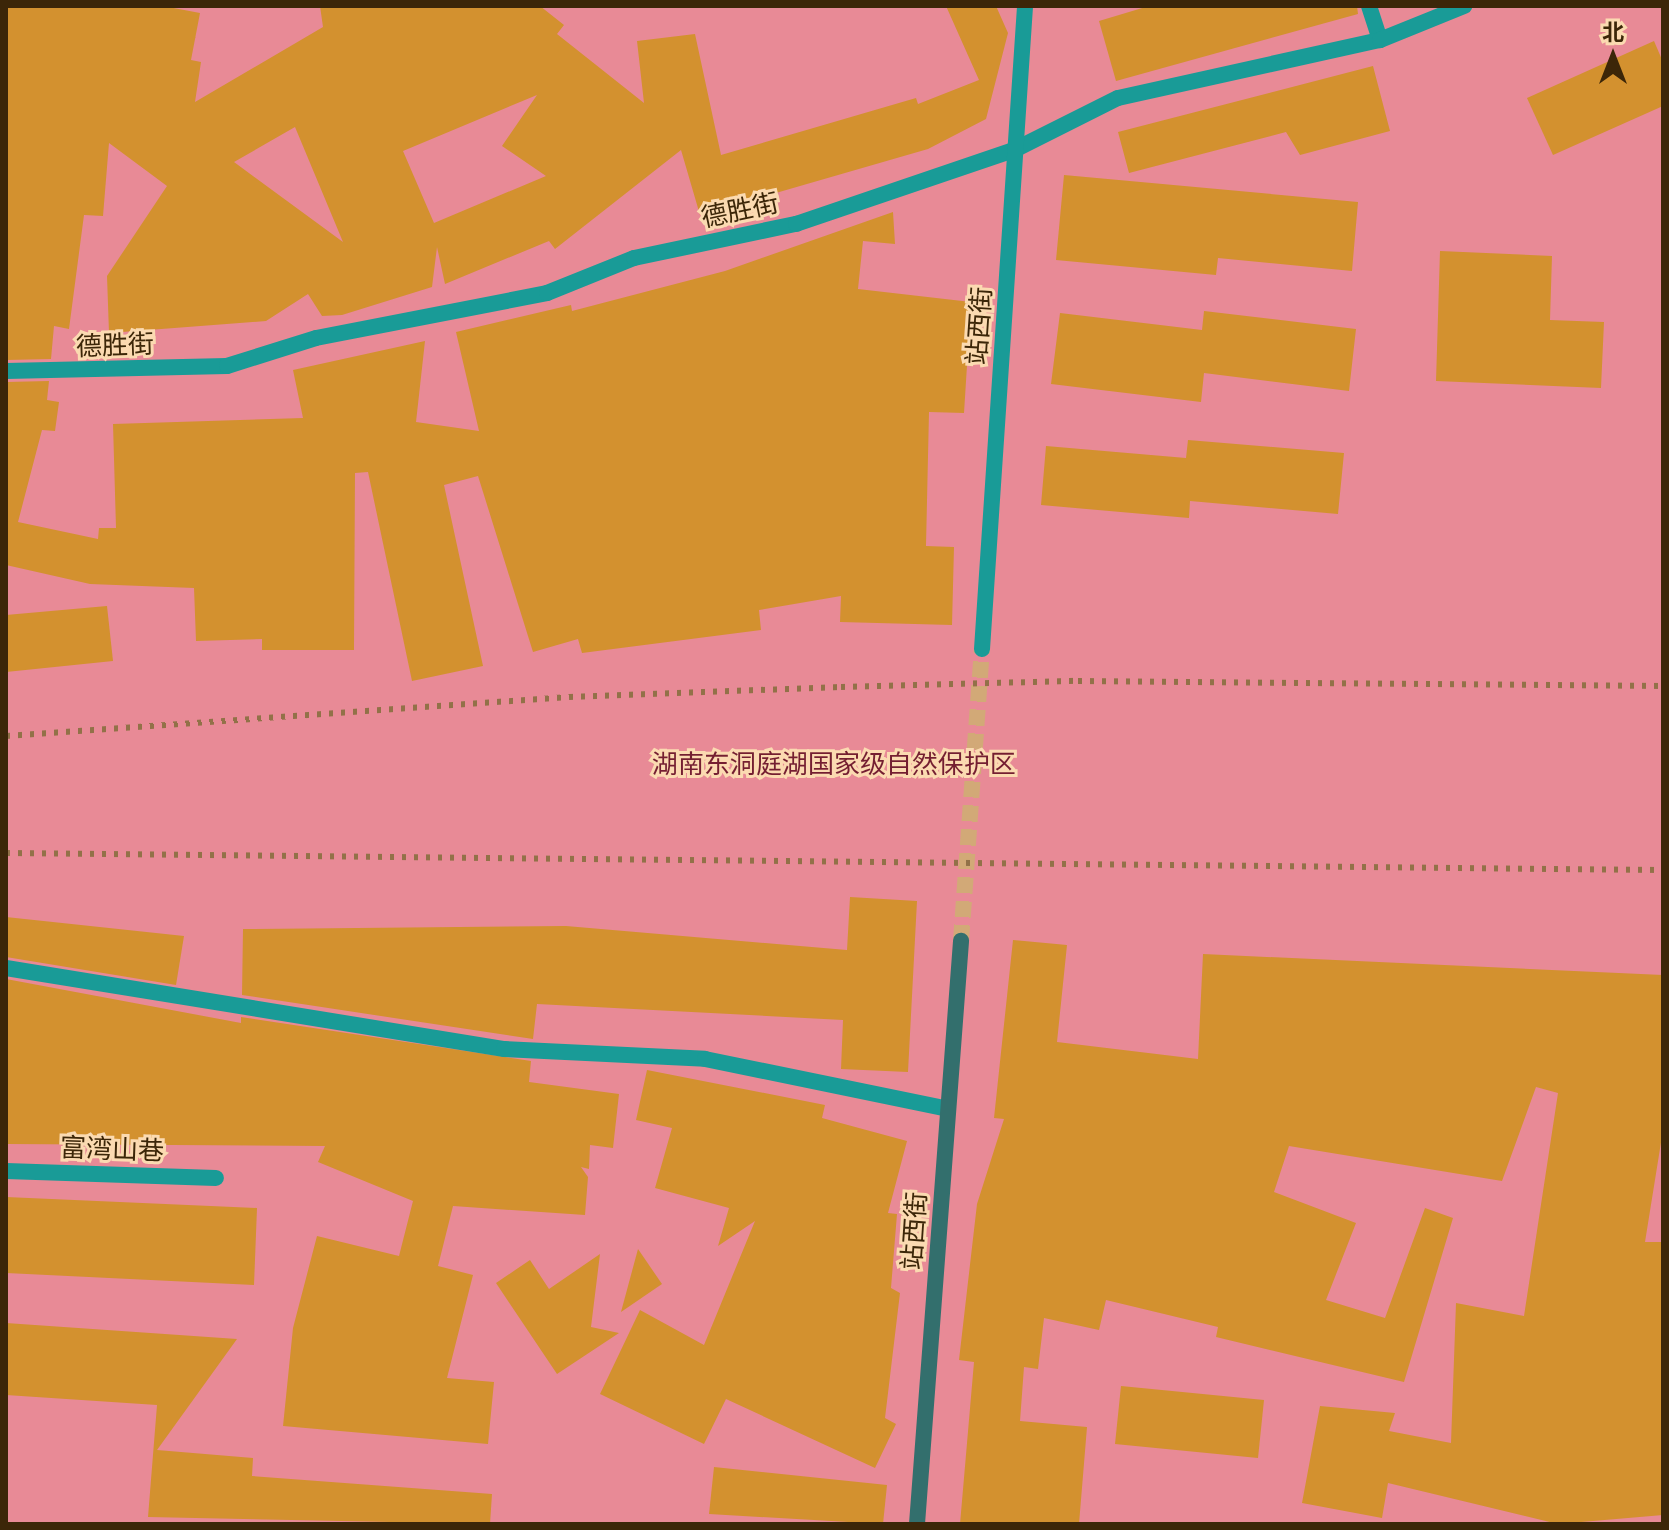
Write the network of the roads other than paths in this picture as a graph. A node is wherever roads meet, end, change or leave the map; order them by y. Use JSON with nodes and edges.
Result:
{"nodes":[{"id":1,"x":1025,"y":6,"type":"edge"},
{"id":2,"x":1369,"y":6,"type":"edge"},
{"id":3,"x":1464,"y":6,"type":"edge"},
{"id":4,"x":1380,"y":40,"type":"junction"},
{"id":5,"x":1016,"y":149,"type":"junction"},
{"id":6,"x":6,"y":371,"type":"edge"},
{"id":7,"x":982,"y":649,"type":"tunnel mouth"},
{"id":8,"x":961,"y":941,"type":"tunnel mouth"},
{"id":9,"x":6,"y":968,"type":"edge"},
{"id":10,"x":948,"y":1109,"type":"junction"},
{"id":11,"x":6,"y":1171,"type":"edge"},
{"id":12,"x":216,"y":1178,"type":"dead end"},
{"id":13,"x":917,"y":1524,"type":"edge"}],
"edges":[{"from":1,"to":5,"type":"street","name":"站西街"},
{"from":2,"to":4,"type":"street"},
{"from":3,"to":4,"type":"street","name":"德胜街"},
{"from":4,"to":5,"type":"street","name":"德胜街"},
{"from":5,"to":6,"type":"street","name":"德胜街"},
{"from":5,"to":7,"type":"street","name":"站西街"},
{"from":8,"to":10,"type":"main road","name":"站西街"},
{"from":9,"to":10,"type":"street"},
{"from":10,"to":13,"type":"main road","name":"站西街"},
{"from":11,"to":12,"type":"street","name":"富湾山巷"}]}
